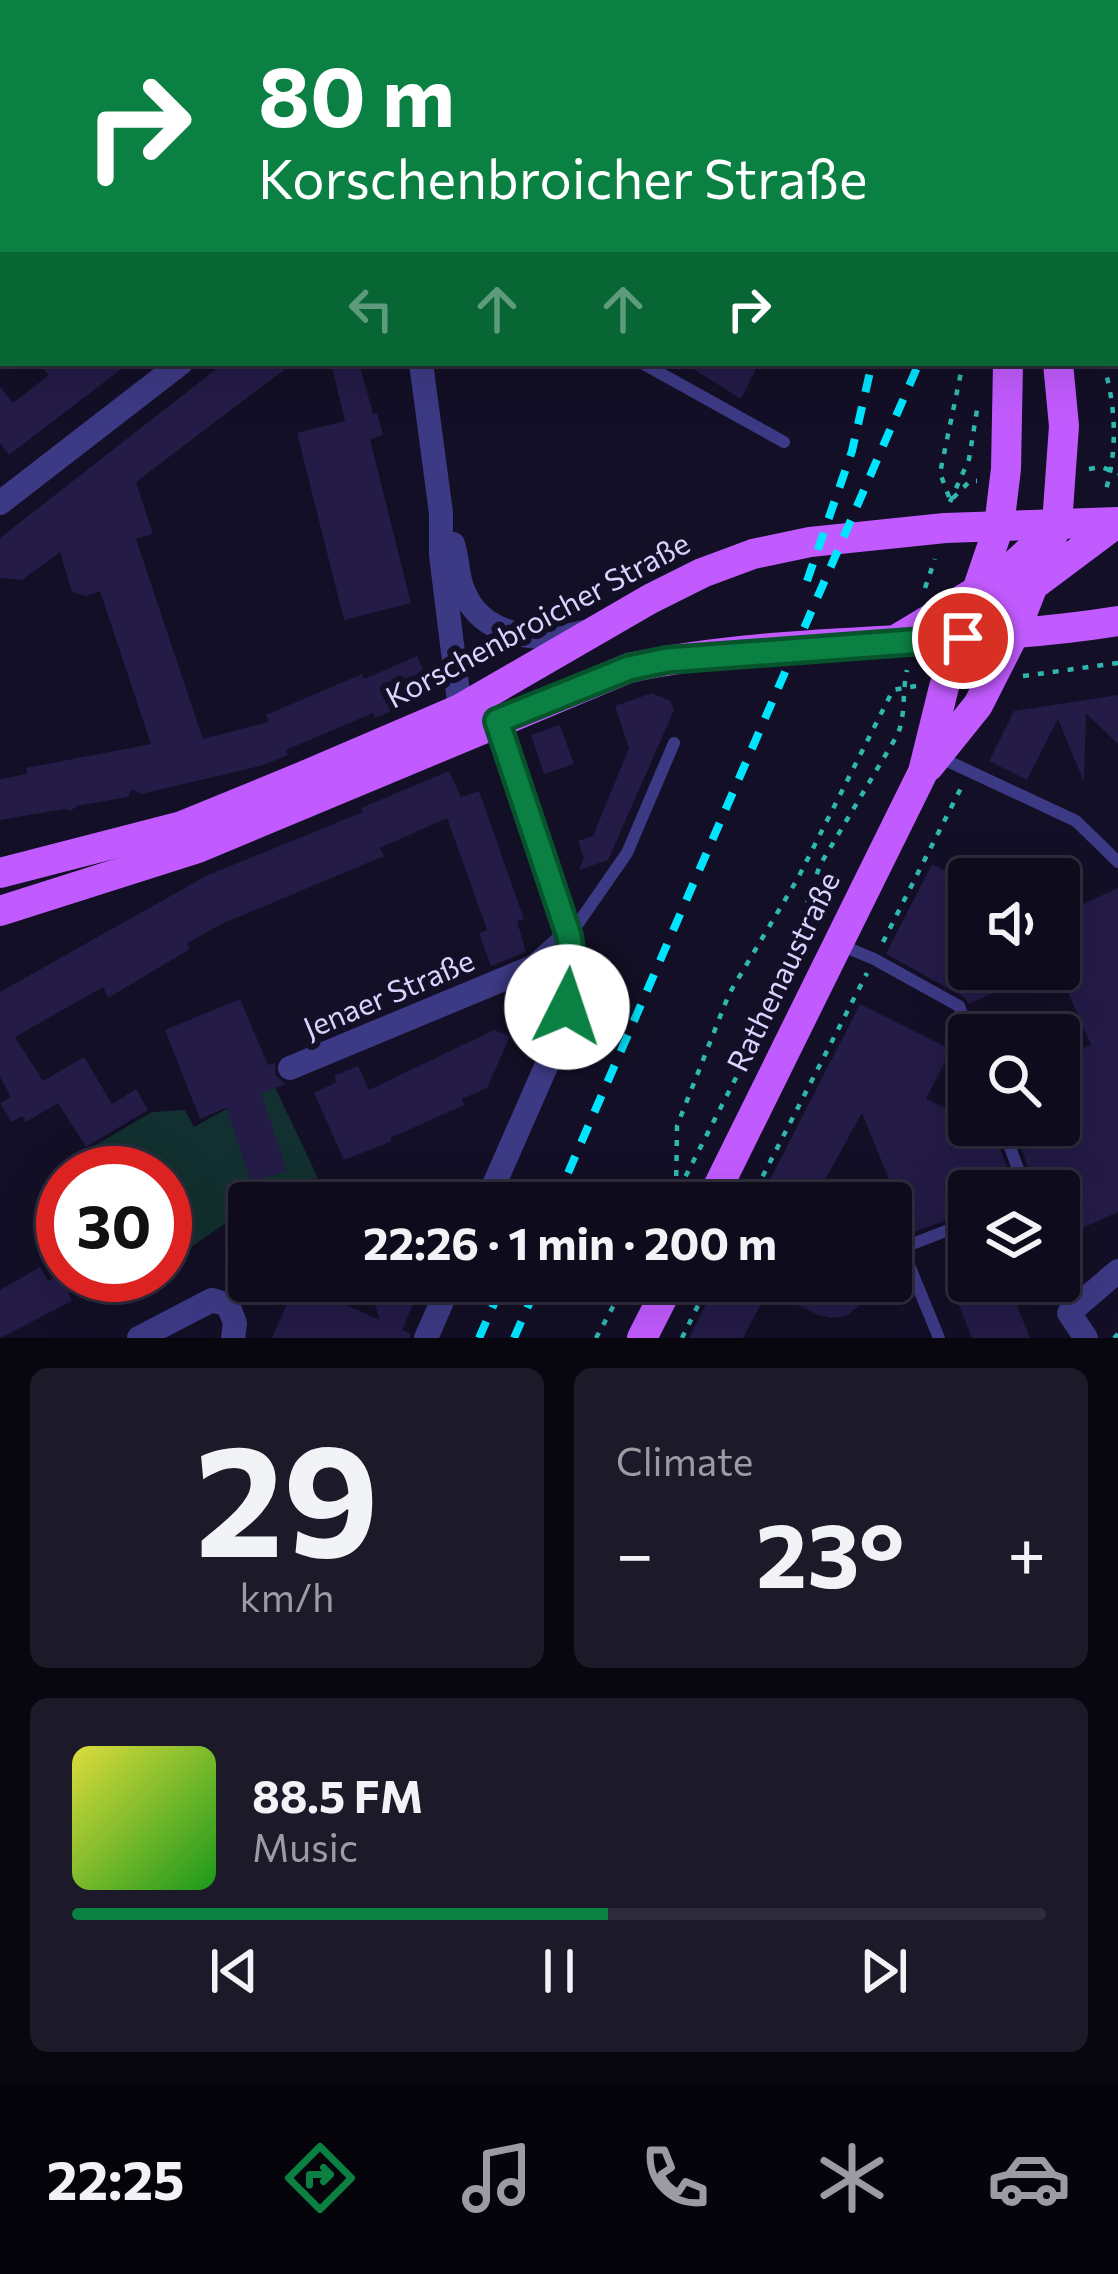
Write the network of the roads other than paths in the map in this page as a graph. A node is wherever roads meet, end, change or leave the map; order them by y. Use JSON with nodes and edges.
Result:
{"nodes":[{"id":1,"x":178,"y":366,"type":"edge"},
{"id":2,"x":421,"y":366,"type":"edge"},
{"id":3,"x":647,"y":366,"type":"edge"},
{"id":4,"x":1008,"y":366,"type":"edge"},
{"id":5,"x":1058,"y":366,"type":"edge"},
{"id":6,"x":784,"y":442,"type":"dead end"},
{"id":7,"x":0,"y":502,"type":"edge"},
{"id":8,"x":441,"y":513,"type":"junction"},
{"id":9,"x":1118,"y":522,"type":"edge"},
{"id":10,"x":1057,"y":524,"type":"junction"},
{"id":11,"x":999,"y":526,"type":"junction"},
{"id":12,"x":1034,"y":584,"type":"junction"},
{"id":13,"x":980,"y":588,"type":"junction"},
{"id":14,"x":1118,"y":621,"type":"edge"},
{"id":15,"x":603,"y":627,"type":"junction"},
{"id":16,"x":1014,"y":634,"type":"junction"},
{"id":17,"x":903,"y":635,"type":"junction"},
{"id":18,"x":963,"y":638,"type":"junction"},
{"id":19,"x":460,"y":709,"type":"junction"},
{"id":20,"x":497,"y":721,"type":"junction"},
{"id":21,"x":674,"y":743,"type":"dead end"},
{"id":22,"x":931,"y":764,"type":"junction"},
{"id":23,"x":1118,"y":862,"type":"edge"},
{"id":24,"x":0,"y":873,"type":"edge"},
{"id":25,"x":0,"y":911,"type":"edge"},
{"id":26,"x":569,"y":936,"type":"junction"},
{"id":27,"x":837,"y":944,"type":"junction"},
{"id":28,"x":962,"y":1014,"type":"edge"},
{"id":29,"x":290,"y":1068,"type":"dead end"},
{"id":30,"x":495,"y":1182,"type":"edge"},
{"id":31,"x":720,"y":1182,"type":"edge"},
{"id":32,"x":948,"y":1230,"type":"edge"},
{"id":33,"x":1118,"y":1270,"type":"edge"},
{"id":34,"x":442,"y":1302,"type":"edge"},
{"id":35,"x":660,"y":1302,"type":"edge"},
{"id":36,"x":140,"y":1338,"type":"edge"},
{"id":37,"x":233,"y":1338,"type":"edge"},
{"id":38,"x":426,"y":1338,"type":"edge"},
{"id":39,"x":642,"y":1338,"type":"edge"},
{"id":40,"x":939,"y":1338,"type":"edge"},
{"id":41,"x":1086,"y":1338,"type":"edge"}],
"edges":[{"from":1,"to":7,"type":"street"},
{"from":2,"to":8,"type":"street"},
{"from":3,"to":6,"type":"lane"},
{"from":4,"to":11,"type":"main road","name":"Rathenaustraße"},
{"from":5,"to":10,"type":"main road","name":"Rathenaustraße"},
{"from":8,"to":15,"type":"street"},
{"from":8,"to":19,"type":"street"},
{"from":9,"to":10,"type":"main road","name":"Korschenbroicher Straße"},
{"from":9,"to":12,"type":"main road"},
{"from":10,"to":11,"type":"main road","name":"Korschenbroicher Straße"},
{"from":10,"to":12,"type":"main road","name":"Rathenaustraße"},
{"from":10,"to":13,"type":"main road"},
{"from":11,"to":13,"type":"main road","name":"Rathenaustraße"},
{"from":11,"to":15,"type":"main road","name":"Korschenbroicher Straße"},
{"from":12,"to":16,"type":"main road","name":"Rathenaustraße"},
{"from":12,"to":18,"type":"main road"},
{"from":13,"to":17,"type":"main road"},
{"from":13,"to":18,"type":"main road","name":"Rathenaustraße"},
{"from":14,"to":16,"type":"main road","name":"Korschenbroicher Straße"},
{"from":15,"to":19,"type":"main road","name":"Korschenbroicher Straße"},
{"from":16,"to":18,"type":"main road","name":"Korschenbroicher Straße"},
{"from":16,"to":22,"type":"main road","name":"Rathenaustraße"},
{"from":17,"to":18,"type":"main road","name":"Korschenbroicher Straße"},
{"from":17,"to":20,"type":"main road","name":"Korschenbroicher Straße"},
{"from":18,"to":22,"type":"main road","name":"Rathenaustraße"},
{"from":19,"to":24,"type":"main road","name":"Korschenbroicher Straße"},
{"from":20,"to":25,"type":"main road","name":"Korschenbroicher Straße"},
{"from":20,"to":26,"type":"street"},
{"from":21,"to":26,"type":"lane"},
{"from":22,"to":23,"type":"lane"},
{"from":22,"to":27,"type":"main road","name":"Rathenaustraße"},
{"from":26,"to":29,"type":"street","name":"Jenaer Straße"},
{"from":26,"to":30,"type":"street"},
{"from":27,"to":28,"type":"lane"},
{"from":27,"to":31,"type":"main road","name":"Rathenaustraße"},
{"from":32,"to":40,"type":"lane"},
{"from":33,"to":41,"type":"street"},
{"from":34,"to":38,"type":"street"},
{"from":35,"to":39,"type":"main road"},
{"from":36,"to":37,"type":"street"}]}
